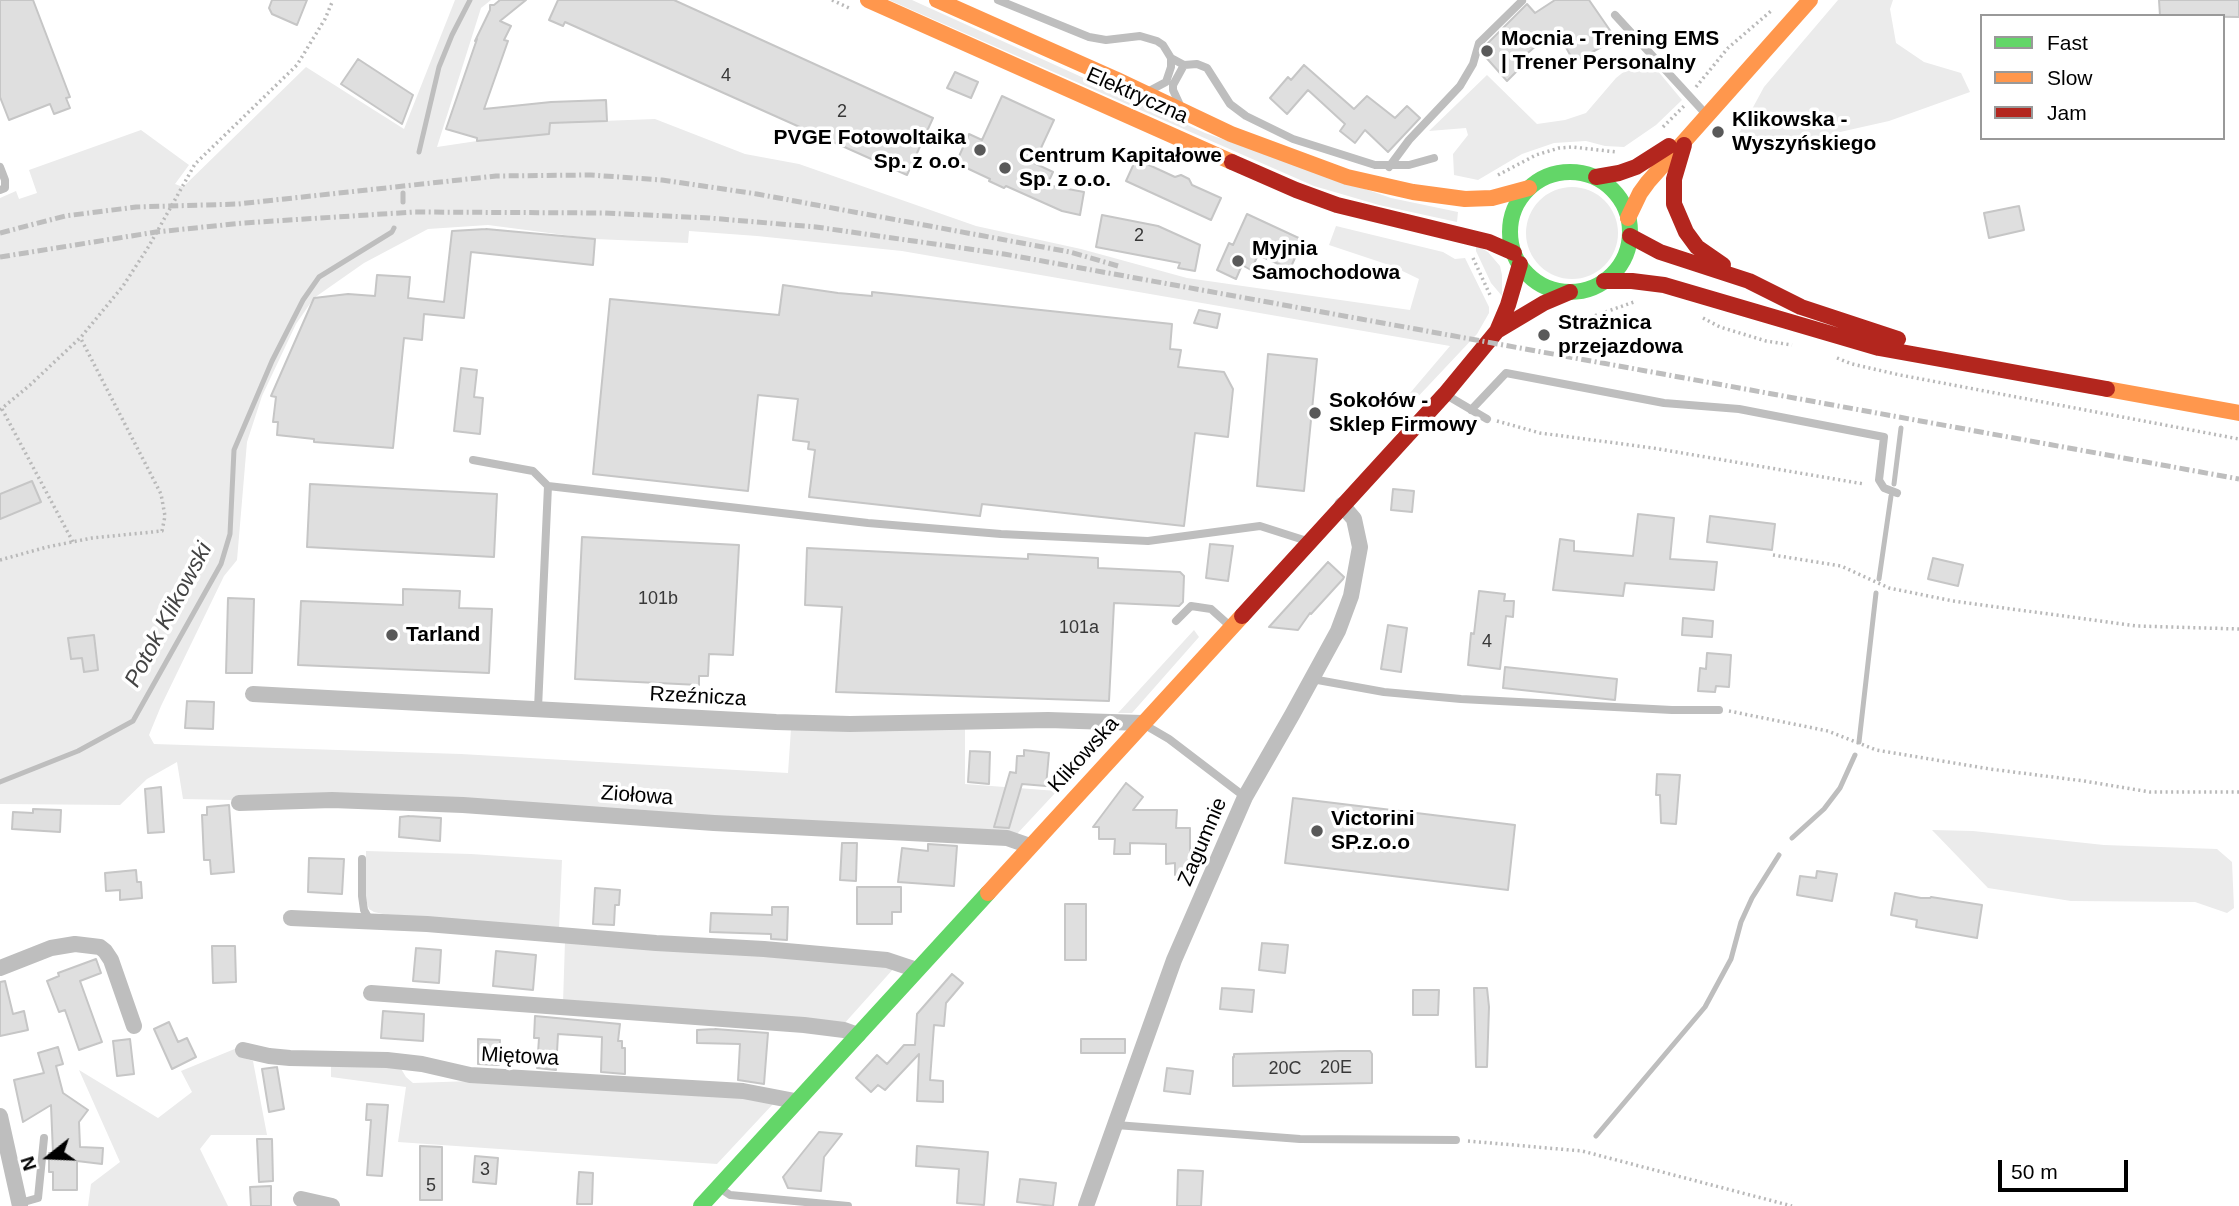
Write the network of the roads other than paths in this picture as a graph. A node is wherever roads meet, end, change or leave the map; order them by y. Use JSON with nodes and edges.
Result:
{"nodes":[{"id":1,"x":868,"y":0,"type":"edge"},
{"id":2,"x":937,"y":0,"type":"edge"},
{"id":3,"x":998,"y":0,"type":"edge"},
{"id":4,"x":1810,"y":0,"type":"edge"},
{"id":5,"x":1522,"y":1,"type":"edge"},
{"id":6,"x":1615,"y":15,"type":"dead end"},
{"id":7,"x":1171,"y":58,"type":"junction"},
{"id":8,"x":1184,"y":65,"type":"junction"},
{"id":9,"x":1142,"y":92,"type":"junction"},
{"id":10,"x":1187,"y":114,"type":"junction"},
{"id":11,"x":1706,"y":114,"type":"junction"},
{"id":12,"x":1687,"y":136,"type":"junction"},
{"id":13,"x":1434,"y":158,"type":"dead end"},
{"id":14,"x":0,"y":167,"type":"edge"},
{"id":15,"x":1389,"y":167,"type":"junction"},
{"id":16,"x":1596,"y":177,"type":"junction"},
{"id":17,"x":1529,"y":188,"type":"junction"},
{"id":18,"x":0,"y":190,"type":"edge"},
{"id":19,"x":1628,"y":218,"type":"junction"},
{"id":20,"x":1630,"y":236,"type":"junction"},
{"id":21,"x":1517,"y":259,"type":"junction"},
{"id":22,"x":1604,"y":281,"type":"junction"},
{"id":23,"x":1749,"y":281,"type":"junction"},
{"id":24,"x":1570,"y":292,"type":"junction"},
{"id":25,"x":1497,"y":331,"type":"junction"},
{"id":26,"x":1970,"y":365,"type":"junction"},
{"id":27,"x":1445,"y":394,"type":"junction"},
{"id":28,"x":1471,"y":410,"type":"junction"},
{"id":29,"x":2239,"y":413,"type":"edge"},
{"id":30,"x":1487,"y":419,"type":"road end"},
{"id":31,"x":473,"y":460,"type":"dead end"},
{"id":32,"x":548,"y":486,"type":"junction"},
{"id":33,"x":1897,"y":493,"type":"dead end"},
{"id":34,"x":1342,"y":505,"type":"junction"},
{"id":35,"x":1309,"y":541,"type":"junction"},
{"id":36,"x":1176,"y":621,"type":"dead end"},
{"id":37,"x":1230,"y":626,"type":"junction"},
{"id":38,"x":1312,"y":679,"type":"junction"},
{"id":39,"x":253,"y":694,"type":"dead end"},
{"id":40,"x":538,"y":708,"type":"junction"},
{"id":41,"x":1719,"y":710,"type":"road end"},
{"id":42,"x":1142,"y":723,"type":"junction"},
{"id":43,"x":1245,"y":797,"type":"junction"},
{"id":44,"x":239,"y":803,"type":"dead end"},
{"id":45,"x":1030,"y":846,"type":"junction"},
{"id":46,"x":362,"y":859,"type":"dead end"},
{"id":47,"x":291,"y":918,"type":"dead end"},
{"id":48,"x":370,"y":921,"type":"junction"},
{"id":49,"x":0,"y":968,"type":"edge"},
{"id":50,"x":917,"y":970,"type":"junction"},
{"id":51,"x":370,"y":993,"type":"dead end"},
{"id":52,"x":134,"y":1026,"type":"dead end"},
{"id":53,"x":858,"y":1035,"type":"junction"},
{"id":54,"x":243,"y":1050,"type":"dead end"},
{"id":55,"x":795,"y":1101,"type":"junction"},
{"id":56,"x":1,"y":1125,"type":"edge"},
{"id":57,"x":1115,"y":1125,"type":"junction"},
{"id":58,"x":44,"y":1138,"type":"dead end"},
{"id":59,"x":1456,"y":1140,"type":"road end"},
{"id":60,"x":718,"y":1187,"type":"junction"},
{"id":61,"x":301,"y":1199,"type":"dead end"},
{"id":62,"x":20,"y":1204,"type":"edge"},
{"id":63,"x":332,"y":1206,"type":"edge"},
{"id":64,"x":701,"y":1206,"type":"edge"},
{"id":65,"x":848,"y":1206,"type":"edge"},
{"id":66,"x":1086,"y":1206,"type":"edge"}],
"edges":[{"from":1,"to":21,"type":"main road","name":"Elektryczna"},
{"from":2,"to":9,"type":"main road","name":"Elektryczna"},
{"from":3,"to":7,"type":"lane"},
{"from":4,"to":11,"type":"main road"},
{"from":5,"to":15,"type":"lane"},
{"from":6,"to":11,"type":"lane"},
{"from":7,"to":8,"type":"lane"},
{"from":7,"to":9,"type":"lane"},
{"from":8,"to":10,"type":"lane"},
{"from":8,"to":15,"type":"lane"},
{"from":9,"to":10,"type":"main road","name":"Elektryczna"},
{"from":10,"to":17,"type":"main road","name":"Elektryczna"},
{"from":11,"to":12,"type":"main road"},
{"from":12,"to":16,"type":"main road"},
{"from":12,"to":19,"type":"main road"},
{"from":12,"to":23,"type":"main road"},
{"from":13,"to":15,"type":"lane"},
{"from":14,"to":18,"type":"lane"},
{"from":16,"to":17,"type":"main road"},
{"from":16,"to":19,"type":"main road"},
{"from":17,"to":21,"type":"main road"},
{"from":19,"to":20,"type":"main road"},
{"from":20,"to":22,"type":"main road"},
{"from":20,"to":23,"type":"main road"},
{"from":21,"to":24,"type":"main road"},
{"from":21,"to":25,"type":"main road","name":"Klikowska"},
{"from":22,"to":24,"type":"main road"},
{"from":22,"to":26,"type":"main road"},
{"from":23,"to":26,"type":"main road"},
{"from":24,"to":25,"type":"main road","name":"Klikowska"},
{"from":25,"to":27,"type":"main road","name":"Klikowska"},
{"from":26,"to":29,"type":"main road"},
{"from":27,"to":28,"type":"lane"},
{"from":27,"to":34,"type":"main road","name":"Klikowska"},
{"from":28,"to":30,"type":"lane"},
{"from":28,"to":33,"type":"lane"},
{"from":31,"to":32,"type":"lane"},
{"from":32,"to":35,"type":"lane"},
{"from":32,"to":40,"type":"lane"},
{"from":34,"to":35,"type":"main road","name":"Klikowska"},
{"from":34,"to":38,"type":"street","name":"Zagumnie"},
{"from":35,"to":37,"type":"main road","name":"Klikowska"},
{"from":36,"to":37,"type":"lane"},
{"from":37,"to":42,"type":"main road","name":"Klikowska"},
{"from":38,"to":41,"type":"lane"},
{"from":38,"to":43,"type":"street","name":"Zagumnie"},
{"from":39,"to":40,"type":"street","name":"Rzeźnicza"},
{"from":40,"to":42,"type":"street","name":"Rzeźnicza"},
{"from":42,"to":43,"type":"lane"},
{"from":42,"to":45,"type":"main road","name":"Klikowska"},
{"from":43,"to":57,"type":"street","name":"Zagumnie"},
{"from":44,"to":45,"type":"street","name":"Ziołowa"},
{"from":45,"to":50,"type":"main road","name":"Klikowska"},
{"from":46,"to":48,"type":"lane"},
{"from":47,"to":48,"type":"street"},
{"from":48,"to":50,"type":"street"},
{"from":49,"to":52,"type":"street"},
{"from":50,"to":53,"type":"main road","name":"Klikowska"},
{"from":51,"to":53,"type":"street"},
{"from":53,"to":55,"type":"main road","name":"Klikowska"},
{"from":54,"to":55,"type":"street","name":"Miętowa"},
{"from":55,"to":60,"type":"main road","name":"Klikowska"},
{"from":56,"to":62,"type":"street"},
{"from":57,"to":59,"type":"lane"},
{"from":57,"to":66,"type":"street","name":"Zagumnie"},
{"from":58,"to":62,"type":"lane"},
{"from":60,"to":64,"type":"main road","name":"Klikowska"},
{"from":60,"to":65,"type":"lane"},
{"from":61,"to":63,"type":"street"}]}
